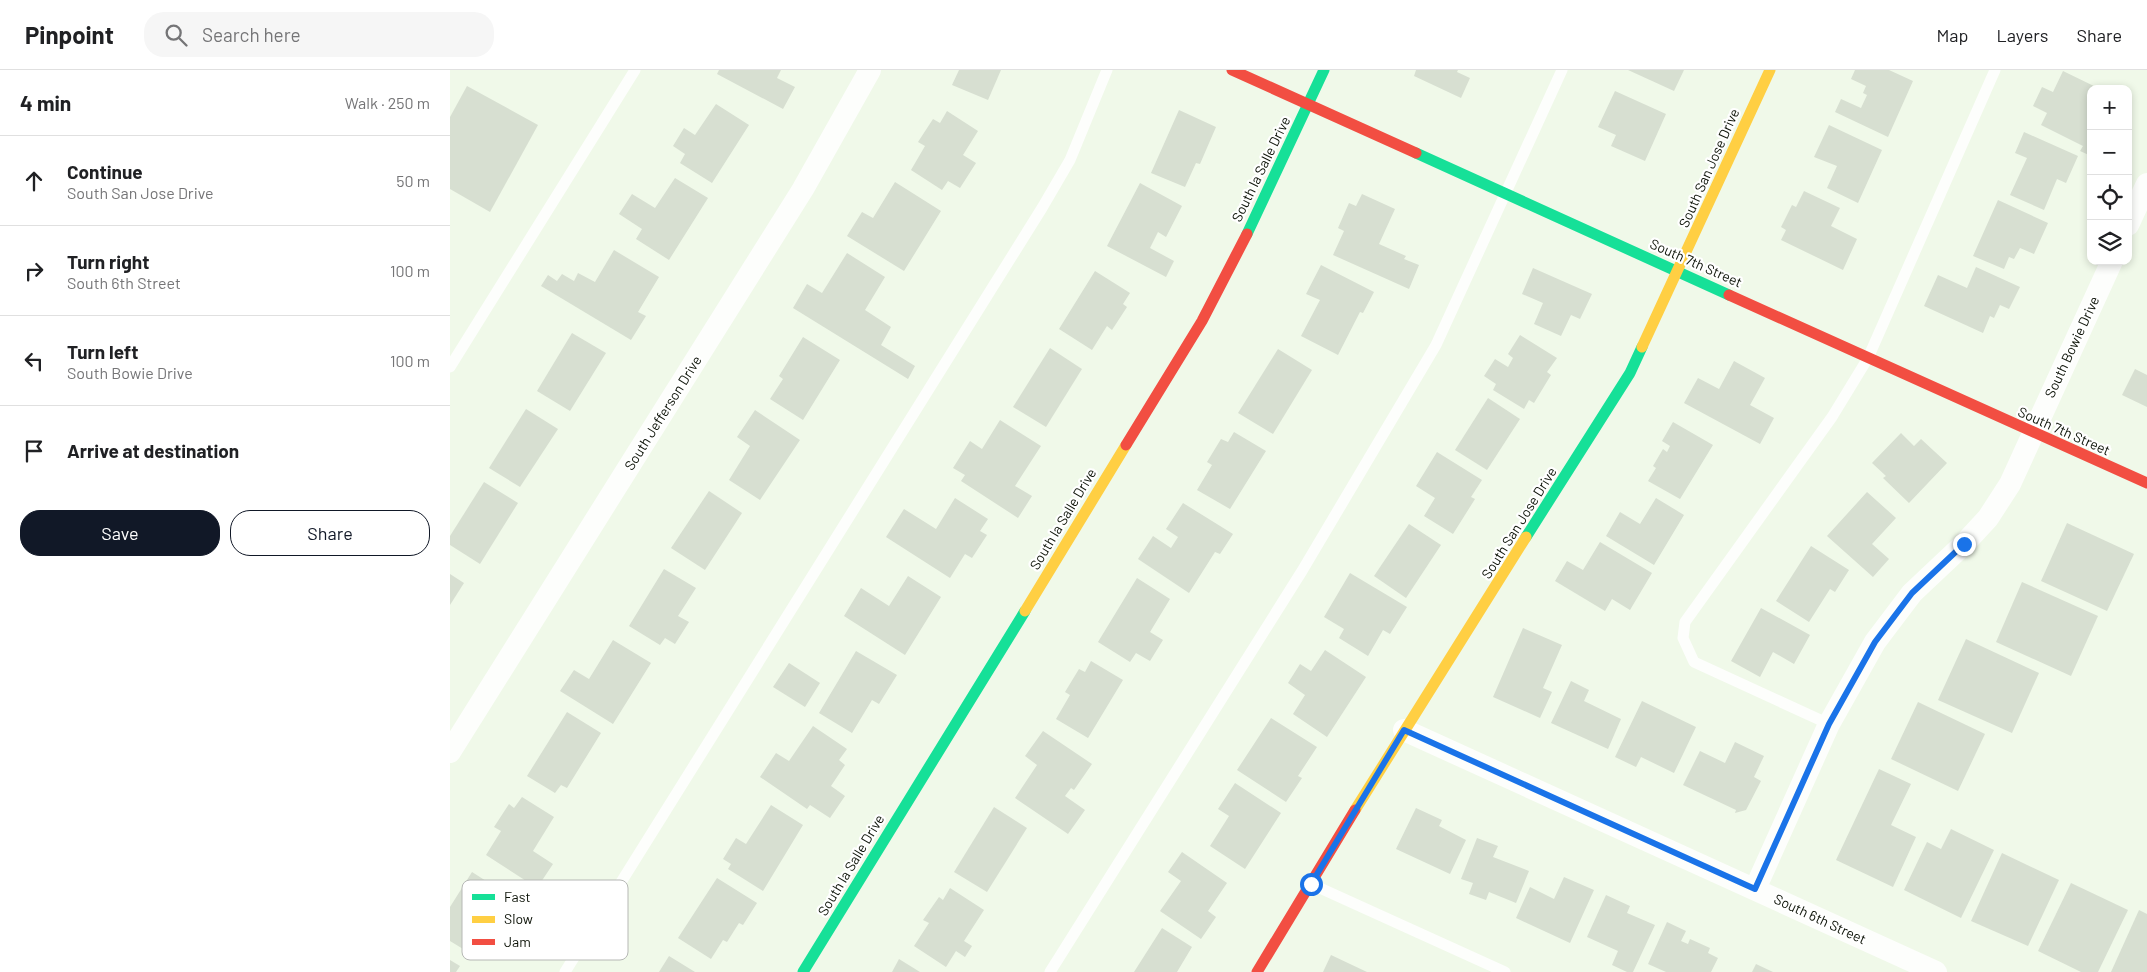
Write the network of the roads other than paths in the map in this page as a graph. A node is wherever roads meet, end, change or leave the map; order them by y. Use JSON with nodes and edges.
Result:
{"nodes":[{"id":1,"x":635,"y":70,"type":"edge"},
{"id":2,"x":870,"y":70,"type":"edge"},
{"id":3,"x":1107,"y":70,"type":"edge"},
{"id":4,"x":1232,"y":70,"type":"edge"},
{"id":5,"x":1324,"y":70,"type":"edge"},
{"id":6,"x":1562,"y":70,"type":"edge"},
{"id":7,"x":1770,"y":70,"type":"edge"},
{"id":8,"x":1995,"y":70,"type":"edge"},
{"id":9,"x":1309,"y":105,"type":"junction"},
{"id":10,"x":2147,"y":184,"type":"edge"},
{"id":11,"x":1506,"y":194,"type":"junction"},
{"id":12,"x":2130,"y":220,"type":"edge"},
{"id":13,"x":2110,"y":265,"type":"edge"},
{"id":14,"x":1678,"y":271,"type":"junction"},
{"id":15,"x":1868,"y":358,"type":"junction"},
{"id":16,"x":450,"y":367,"type":"edge"},
{"id":17,"x":2033,"y":433,"type":"junction"},
{"id":18,"x":2147,"y":483,"type":"edge"},
{"id":19,"x":1829,"y":724,"type":"junction"},
{"id":20,"x":1404,"y":730,"type":"junction"},
{"id":21,"x":450,"y":752,"type":"edge"},
{"id":22,"x":622,"y":880,"type":"edge"},
{"id":23,"x":1311,"y":884,"type":"junction"},
{"id":24,"x":1755,"y":889,"type":"junction"},
{"id":25,"x":572,"y":960,"type":"edge"},
{"id":26,"x":565,"y":972,"type":"edge"},
{"id":27,"x":803,"y":972,"type":"edge"},
{"id":28,"x":1050,"y":972,"type":"edge"},
{"id":29,"x":1257,"y":972,"type":"edge"},
{"id":30,"x":1505,"y":972,"type":"edge"},
{"id":31,"x":1936,"y":972,"type":"edge"}],
"edges":[{"from":1,"to":16,"type":"lane"},
{"from":2,"to":21,"type":"street","name":"South Jefferson Drive"},
{"from":3,"to":22,"type":"lane"},
{"from":4,"to":9,"type":"street","name":"South 7th Street"},
{"from":5,"to":9,"type":"street","name":"South la Salle Drive"},
{"from":6,"to":11,"type":"lane"},
{"from":7,"to":14,"type":"street","name":"South San Jose Drive"},
{"from":8,"to":15,"type":"lane"},
{"from":9,"to":11,"type":"street","name":"South 7th Street"},
{"from":9,"to":27,"type":"street","name":"South la Salle Drive"},
{"from":10,"to":12,"type":"street"},
{"from":11,"to":14,"type":"street","name":"South 7th Street"},
{"from":11,"to":28,"type":"lane"},
{"from":13,"to":17,"type":"street","name":"South Bowie Drive"},
{"from":14,"to":15,"type":"street","name":"South 7th Street"},
{"from":14,"to":20,"type":"street","name":"South San Jose Drive"},
{"from":15,"to":17,"type":"street","name":"South 7th Street"},
{"from":15,"to":19,"type":"lane"},
{"from":17,"to":18,"type":"street","name":"South 7th Street"},
{"from":17,"to":19,"type":"street","name":"South Bowie Drive"},
{"from":19,"to":24,"type":"street","name":"South Bowie Drive"},
{"from":20,"to":23,"type":"street","name":"South San Jose Drive"},
{"from":20,"to":24,"type":"street","name":"South 6th Street"},
{"from":23,"to":29,"type":"street","name":"South San Jose Drive"},
{"from":23,"to":30,"type":"lane"},
{"from":24,"to":31,"type":"street","name":"South 6th Street"},
{"from":25,"to":26,"type":"lane"}]}
